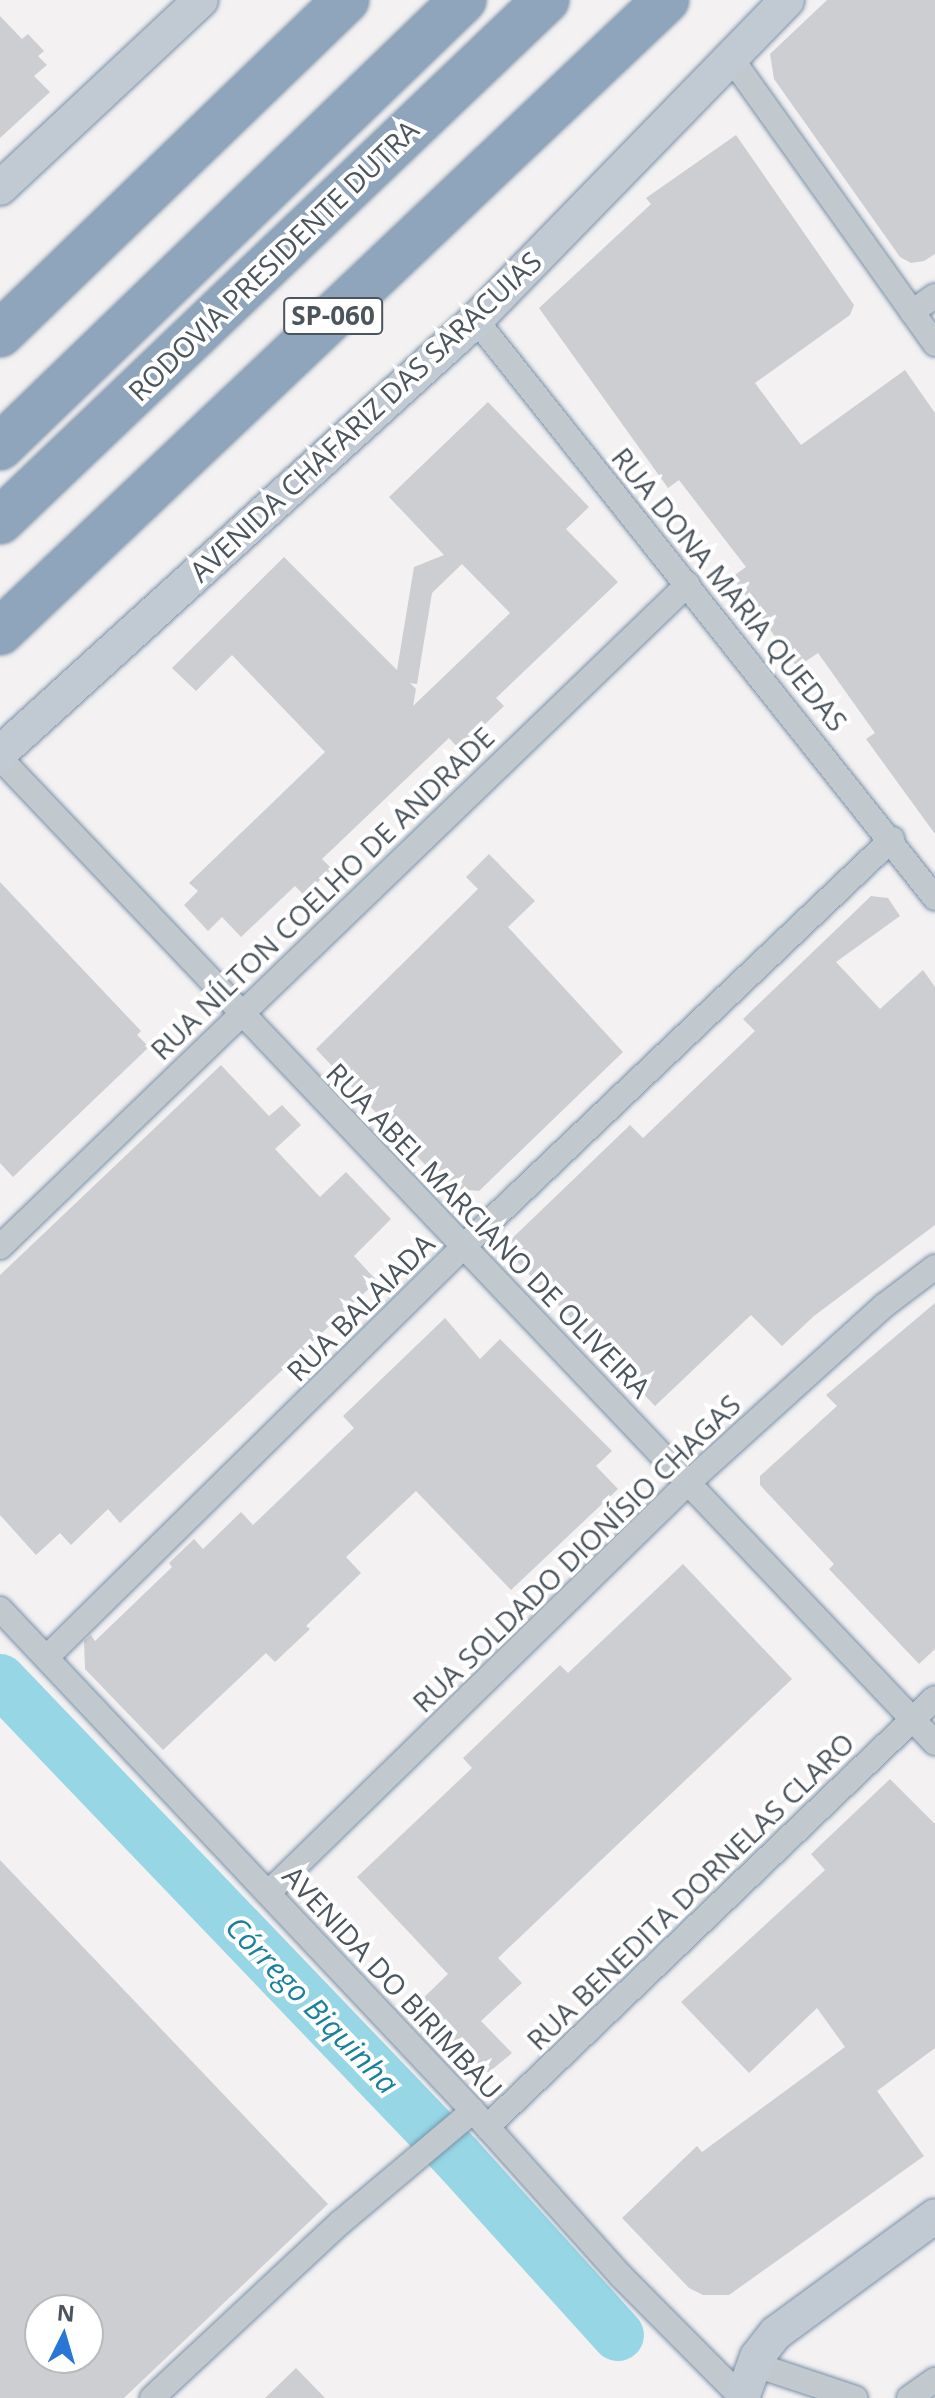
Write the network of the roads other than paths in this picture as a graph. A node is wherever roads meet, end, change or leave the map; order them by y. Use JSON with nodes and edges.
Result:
{"nodes":[{"id":1,"x":201,"y":0,"type":"edge"},
{"id":2,"x":346,"y":0,"type":"edge"},
{"id":3,"x":463,"y":0,"type":"edge"},
{"id":4,"x":546,"y":0,"type":"edge"},
{"id":5,"x":666,"y":0,"type":"edge"},
{"id":6,"x":787,"y":0,"type":"edge"},
{"id":7,"x":729,"y":55,"type":"junction"},
{"id":8,"x":0,"y":188,"type":"edge"},
{"id":9,"x":935,"y":296,"type":"edge"},
{"id":10,"x":912,"y":312,"type":"junction"},
{"id":11,"x":476,"y":320,"type":"junction"},
{"id":12,"x":0,"y":334,"type":"edge"},
{"id":13,"x":935,"y":344,"type":"edge"},
{"id":14,"x":0,"y":447,"type":"edge"},
{"id":15,"x":0,"y":521,"type":"edge"},
{"id":16,"x":688,"y":584,"type":"junction"},
{"id":17,"x":0,"y":632,"type":"edge"},
{"id":18,"x":0,"y":756,"type":"edge"},
{"id":19,"x":892,"y":839,"type":"junction"},
{"id":20,"x":935,"y":898,"type":"edge"},
{"id":21,"x":241,"y":1011,"type":"junction"},
{"id":22,"x":0,"y":1247,"type":"edge"},
{"id":23,"x":461,"y":1249,"type":"junction"},
{"id":24,"x":935,"y":1267,"type":"edge"},
{"id":25,"x":689,"y":1482,"type":"junction"},
{"id":26,"x":0,"y":1609,"type":"edge"},
{"id":27,"x":47,"y":1657,"type":"junction"},
{"id":28,"x":935,"y":1698,"type":"edge"},
{"id":29,"x":913,"y":1719,"type":"junction"},
{"id":30,"x":935,"y":1743,"type":"edge"},
{"id":31,"x":268,"y":1893,"type":"junction"},
{"id":32,"x":480,"y":2119,"type":"junction"},
{"id":33,"x":935,"y":2216,"type":"edge"},
{"id":34,"x":753,"y":2364,"type":"junction"},
{"id":35,"x":935,"y":2380,"type":"edge"},
{"id":36,"x":152,"y":2398,"type":"edge"},
{"id":37,"x":742,"y":2398,"type":"edge"},
{"id":38,"x":855,"y":2398,"type":"edge"},
{"id":39,"x":909,"y":2398,"type":"edge"}],
"edges":[{"from":1,"to":8,"type":"main road"},
{"from":2,"to":12,"type":"highway"},
{"from":3,"to":14,"type":"highway","name":"RODOVIA PRESIDENTE DUTRA"},
{"from":4,"to":15,"type":"highway","name":"RODOVIA PRESIDENTE DUTRA","number":"SP-060"},
{"from":5,"to":17,"type":"highway","number":"SP-060"},
{"from":6,"to":7,"type":"main road","name":"AVENIDA CHAFARIZ DAS SARACUIAS"},
{"from":7,"to":10,"type":"street"},
{"from":7,"to":11,"type":"main road","name":"AVENIDA CHAFARIZ DAS SARACUIAS"},
{"from":9,"to":10,"type":"street"},
{"from":10,"to":13,"type":"street"},
{"from":11,"to":16,"type":"street","name":"RUA DONA MARIA QUEDAS"},
{"from":11,"to":18,"type":"main road","name":"AVENIDA CHAFARIZ DAS SARACUIAS"},
{"from":16,"to":19,"type":"street","name":"RUA DONA MARIA QUEDAS"},
{"from":16,"to":21,"type":"street","name":"RUA NÍLTON COELHO DE ANDRADE"},
{"from":18,"to":21,"type":"street","name":"RUA ABEL MARCIANO DE OLIVEIRA"},
{"from":19,"to":20,"type":"street","name":"RUA DONA MARIA QUEDAS"},
{"from":19,"to":23,"type":"street","name":"RUA BALAIADA"},
{"from":21,"to":22,"type":"street","name":"RUA NÍLTON COELHO DE ANDRADE"},
{"from":21,"to":23,"type":"street","name":"RUA ABEL MARCIANO DE OLIVEIRA"},
{"from":23,"to":25,"type":"street","name":"RUA ABEL MARCIANO DE OLIVEIRA"},
{"from":23,"to":27,"type":"street","name":"RUA BALAIADA"},
{"from":24,"to":25,"type":"street","name":"RUA SOLDADO DIONÍSIO CHAGAS"},
{"from":25,"to":29,"type":"street","name":"RUA ABEL MARCIANO DE OLIVEIRA"},
{"from":25,"to":31,"type":"street","name":"RUA SOLDADO DIONÍSIO CHAGAS"},
{"from":26,"to":27,"type":"street","name":"AVENIDA DO BIRIMBAU"},
{"from":27,"to":31,"type":"street","name":"AVENIDA DO BIRIMBAU"},
{"from":28,"to":29,"type":"street","name":"RUA BENEDITA DORNELAS CLARO"},
{"from":29,"to":30,"type":"street","name":"RUA ABEL MARCIANO DE OLIVEIRA"},
{"from":29,"to":32,"type":"street","name":"RUA BENEDITA DORNELAS CLARO"},
{"from":31,"to":32,"type":"street","name":"AVENIDA DO BIRIMBAU"},
{"from":32,"to":36,"type":"street","name":"RUA BENEDITA DORNELAS CLARO"},
{"from":32,"to":37,"type":"street","name":"AVENIDA DO BIRIMBAU"},
{"from":33,"to":34,"type":"main road"},
{"from":34,"to":37,"type":"main road"},
{"from":34,"to":38,"type":"street"},
{"from":35,"to":39,"type":"street"}]}
